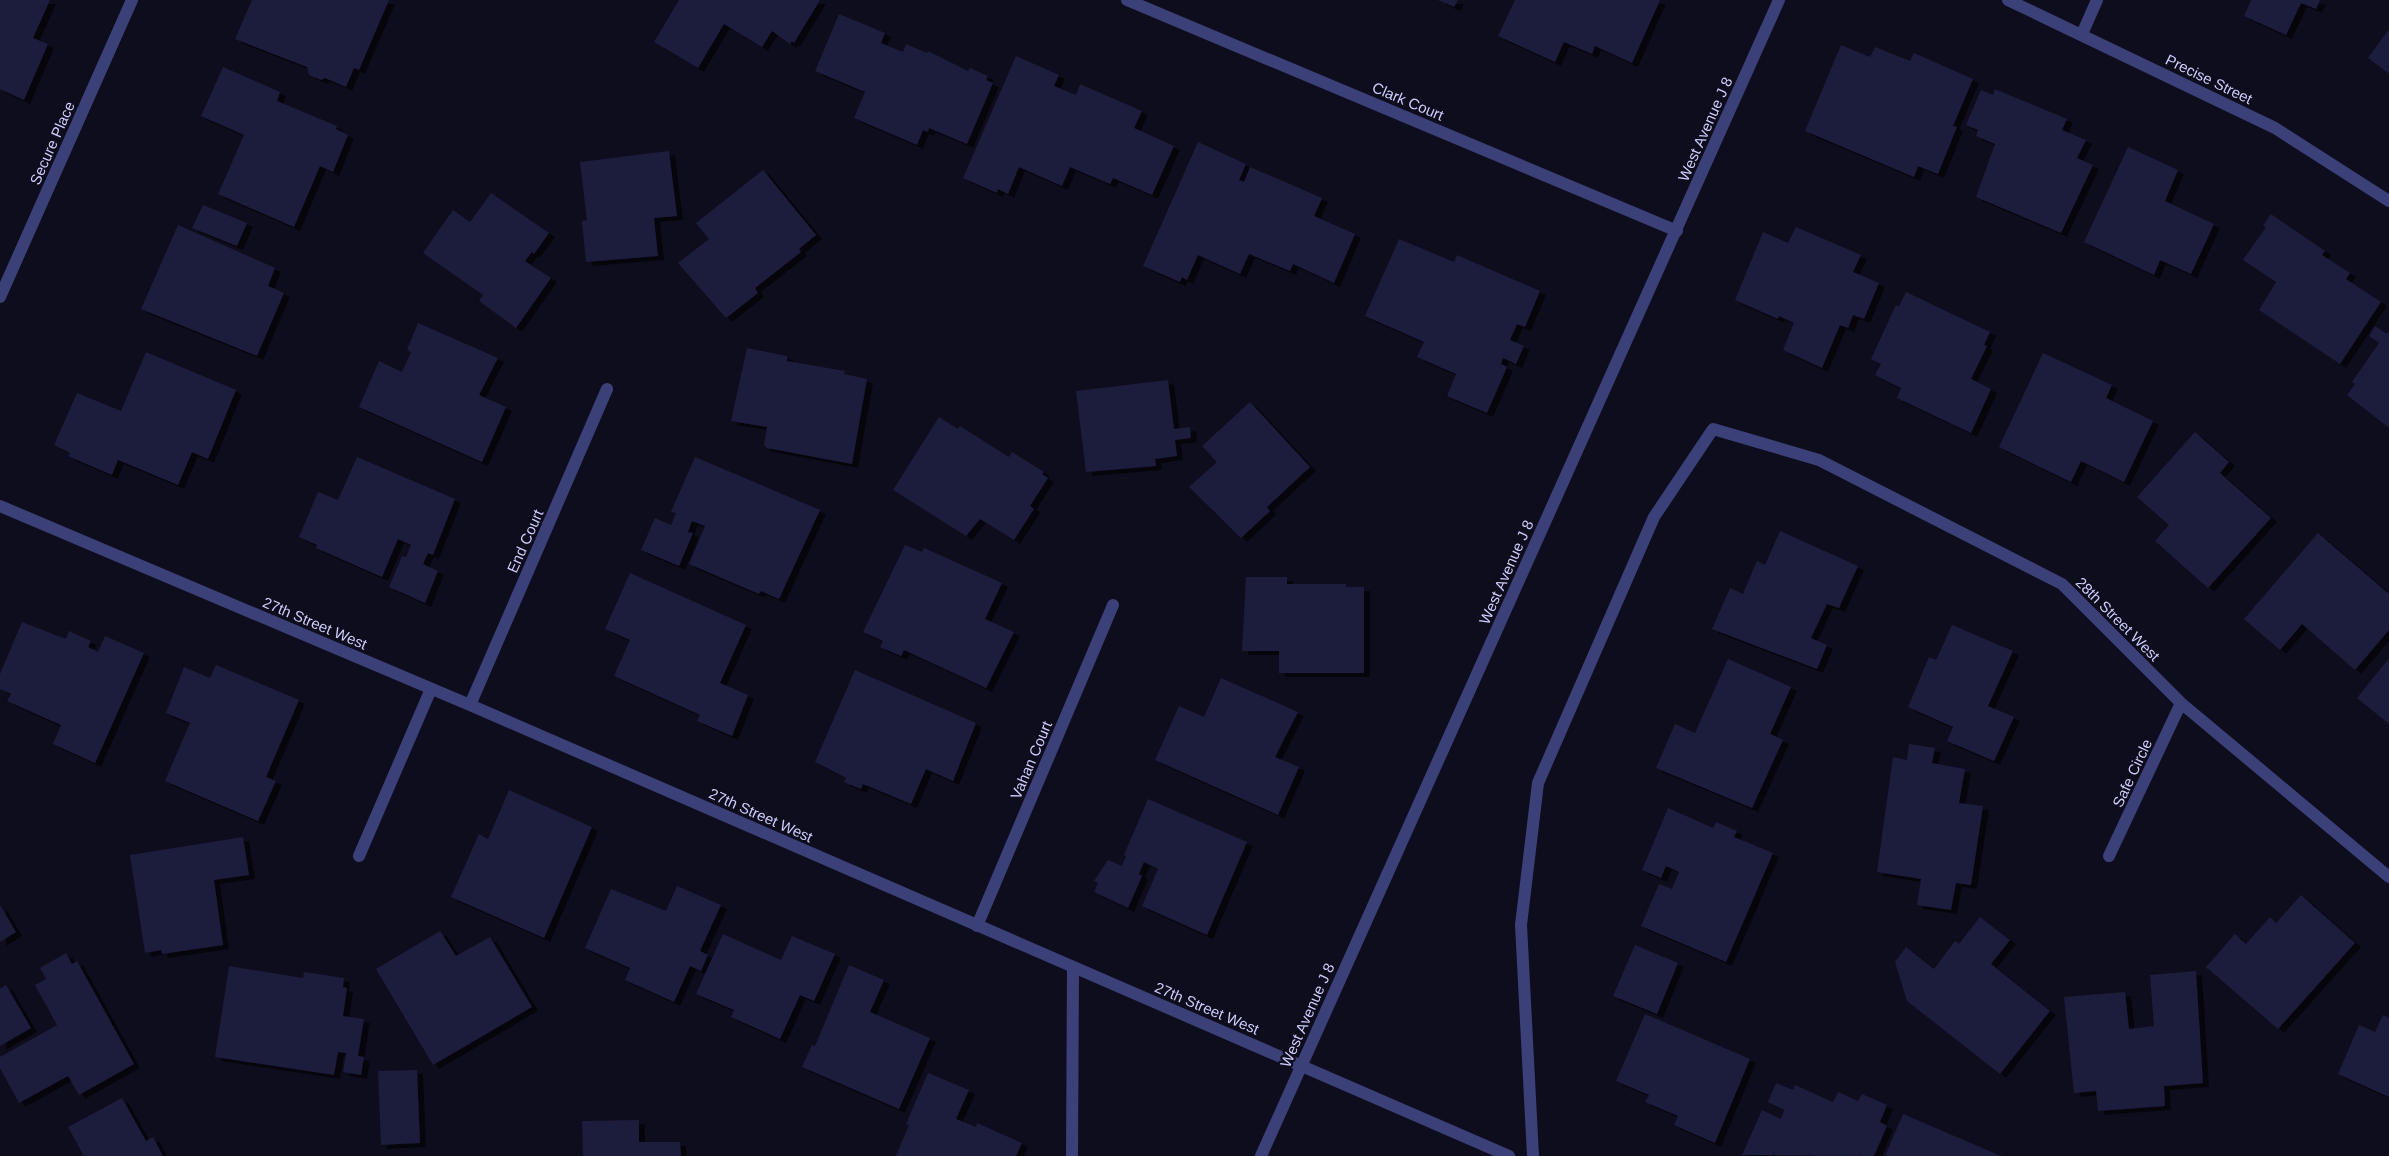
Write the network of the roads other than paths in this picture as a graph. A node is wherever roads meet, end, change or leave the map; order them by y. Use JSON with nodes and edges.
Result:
{"nodes":[{"id":1,"x":132,"y":0,"type":"edge"},
{"id":2,"x":1127,"y":0,"type":"edge"},
{"id":3,"x":1779,"y":0,"type":"edge"},
{"id":4,"x":2008,"y":0,"type":"edge"},
{"id":5,"x":2097,"y":0,"type":"edge"},
{"id":6,"x":2082,"y":34,"type":"junction"},
{"id":7,"x":2389,"y":201,"type":"edge"},
{"id":8,"x":1677,"y":231,"type":"junction"},
{"id":9,"x":0,"y":297,"type":"edge"},
{"id":10,"x":607,"y":389,"type":"dead end"},
{"id":11,"x":0,"y":506,"type":"edge"},
{"id":12,"x":1113,"y":604,"type":"dead end"},
{"id":13,"x":430,"y":689,"type":"junction"},
{"id":14,"x":2181,"y":703,"type":"junction"},
{"id":15,"x":470,"y":705,"type":"junction"},
{"id":16,"x":359,"y":856,"type":"dead end"},
{"id":17,"x":2109,"y":856,"type":"dead end"},
{"id":18,"x":2389,"y":877,"type":"edge"},
{"id":19,"x":977,"y":926,"type":"junction"},
{"id":20,"x":1073,"y":968,"type":"junction"},
{"id":21,"x":1301,"y":1064,"type":"junction"},
{"id":22,"x":1072,"y":1156,"type":"edge"},
{"id":23,"x":1261,"y":1156,"type":"edge"},
{"id":24,"x":1509,"y":1156,"type":"edge"},
{"id":25,"x":1533,"y":1156,"type":"edge"}],
"edges":[{"from":1,"to":9,"type":"street","name":"Secure Place"},
{"from":2,"to":8,"type":"street","name":"Clark Court"},
{"from":3,"to":8,"type":"street","name":"West Avenue J 8"},
{"from":4,"to":6,"type":"street","name":"Precise Street"},
{"from":5,"to":6,"type":"street"},
{"from":6,"to":7,"type":"street","name":"Precise Street"},
{"from":8,"to":21,"type":"street","name":"West Avenue J 8"},
{"from":10,"to":15,"type":"street","name":"End Court"},
{"from":11,"to":13,"type":"street","name":"27th Street West"},
{"from":12,"to":19,"type":"street","name":"Vahan Court"},
{"from":13,"to":15,"type":"street","name":"27th Street West"},
{"from":13,"to":16,"type":"street"},
{"from":14,"to":17,"type":"street","name":"Safe Circle"},
{"from":14,"to":18,"type":"street","name":"28th Street West"},
{"from":14,"to":25,"type":"street","name":"28th Street West"},
{"from":15,"to":19,"type":"street","name":"27th Street West"},
{"from":19,"to":20,"type":"street","name":"27th Street West"},
{"from":20,"to":21,"type":"street","name":"27th Street West"},
{"from":20,"to":22,"type":"street"},
{"from":21,"to":23,"type":"street","name":"West Avenue J 8"},
{"from":21,"to":24,"type":"street","name":"27th Street West"}]}
